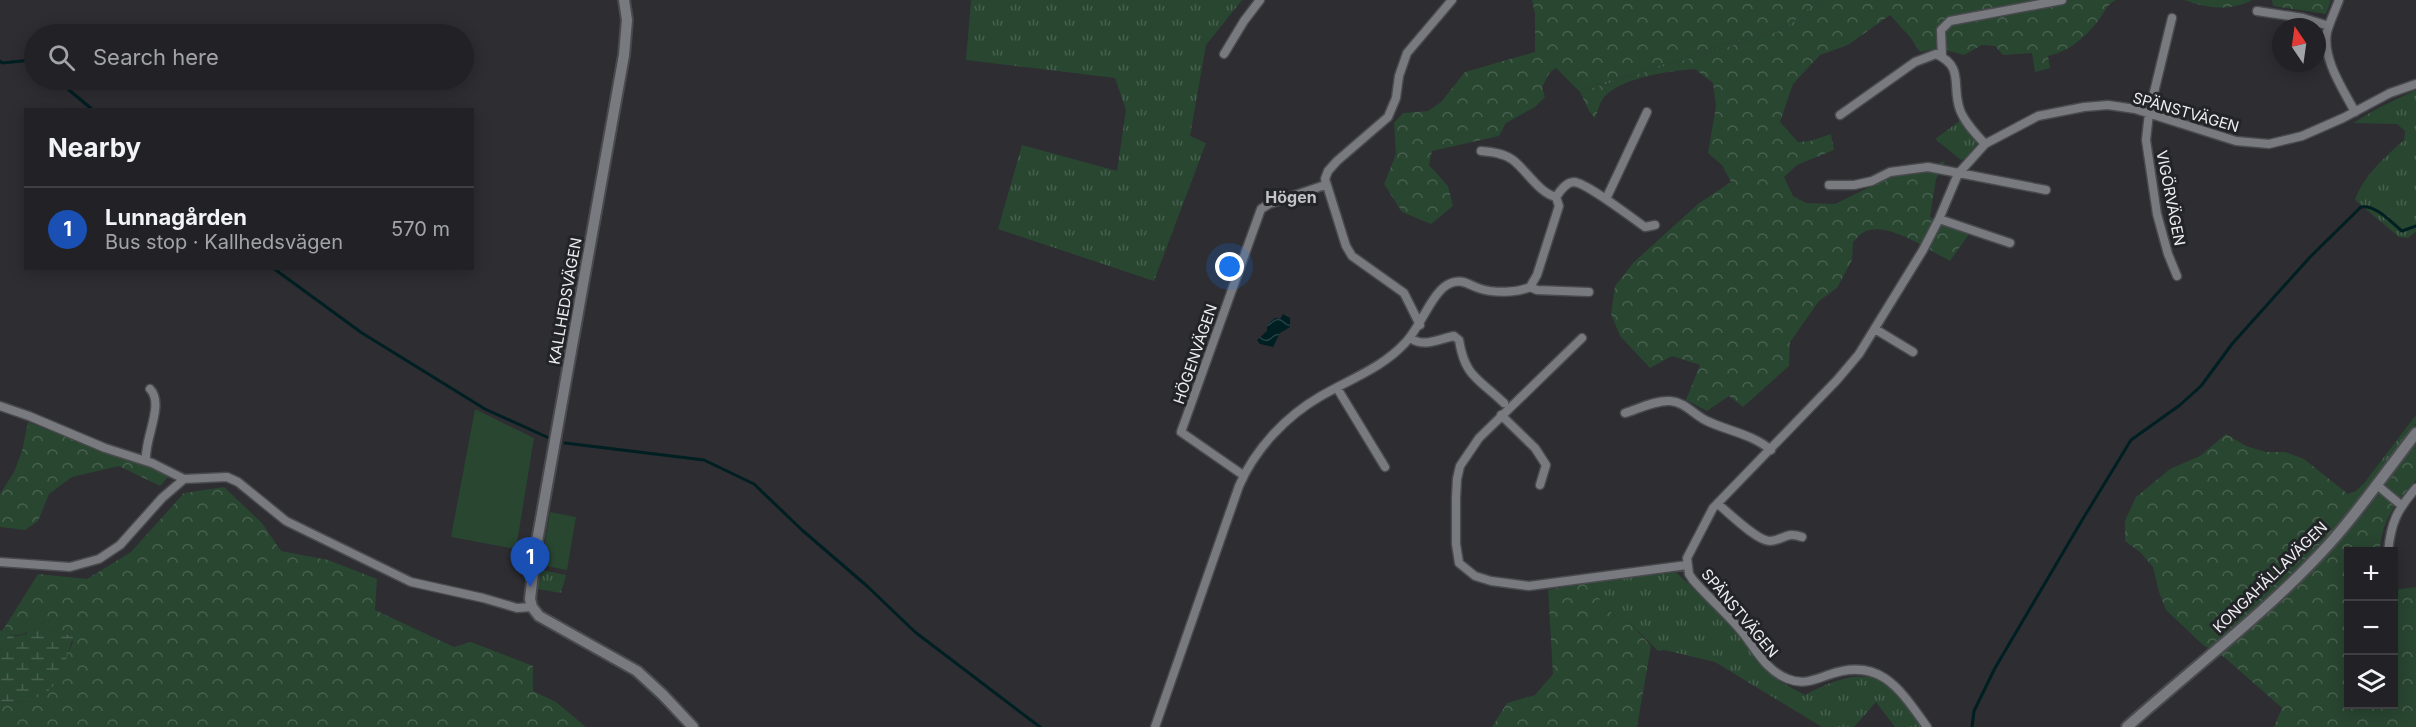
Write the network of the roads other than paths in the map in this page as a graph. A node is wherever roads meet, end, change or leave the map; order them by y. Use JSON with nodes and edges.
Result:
{"nodes":[{"id":1,"x":624,"y":0,"type":"edge"},
{"id":2,"x":1260,"y":0,"type":"edge"},
{"id":3,"x":1452,"y":0,"type":"edge"},
{"id":4,"x":2062,"y":0,"type":"edge"},
{"id":5,"x":2338,"y":0,"type":"edge"},
{"id":6,"x":2257,"y":11,"type":"dead end"},
{"id":7,"x":2172,"y":18,"type":"dead end"},
{"id":8,"x":2329,"y":26,"type":"junction"},
{"id":9,"x":1224,"y":54,"type":"dead end"},
{"id":10,"x":1942,"y":57,"type":"junction"},
{"id":11,"x":2416,"y":84,"type":"edge"},
{"id":12,"x":1647,"y":112,"type":"dead end"},
{"id":13,"x":2355,"y":112,"type":"junction"},
{"id":14,"x":2149,"y":113,"type":"junction"},
{"id":15,"x":1840,"y":115,"type":"dead end"},
{"id":16,"x":1985,"y":144,"type":"junction"},
{"id":17,"x":1481,"y":151,"type":"dead end"},
{"id":18,"x":1958,"y":174,"type":"junction"},
{"id":19,"x":1325,"y":184,"type":"junction"},
{"id":20,"x":1829,"y":185,"type":"dead end"},
{"id":21,"x":2046,"y":190,"type":"dead end"},
{"id":22,"x":1556,"y":197,"type":"junction"},
{"id":23,"x":1606,"y":199,"type":"junction"},
{"id":24,"x":1939,"y":219,"type":"junction"},
{"id":25,"x":1655,"y":225,"type":"dead end"},
{"id":26,"x":2010,"y":243,"type":"dead end"},
{"id":27,"x":2177,"y":276,"type":"dead end"},
{"id":28,"x":1530,"y":287,"type":"junction"},
{"id":29,"x":1589,"y":292,"type":"dead end"},
{"id":30,"x":1420,"y":325,"type":"junction"},
{"id":31,"x":1875,"y":329,"type":"junction"},
{"id":32,"x":1410,"y":338,"type":"junction"},
{"id":33,"x":1582,"y":338,"type":"dead end"},
{"id":34,"x":1913,"y":352,"type":"dead end"},
{"id":35,"x":1337,"y":388,"type":"junction"},
{"id":36,"x":150,"y":389,"type":"dead end"},
{"id":37,"x":1504,"y":403,"type":"dead end"},
{"id":38,"x":0,"y":406,"type":"edge"},
{"id":39,"x":1625,"y":413,"type":"dead end"},
{"id":40,"x":1501,"y":415,"type":"junction"},
{"id":41,"x":2416,"y":433,"type":"edge"},
{"id":42,"x":1771,"y":450,"type":"junction"},
{"id":43,"x":146,"y":460,"type":"junction"},
{"id":44,"x":1385,"y":467,"type":"dead end"},
{"id":45,"x":1243,"y":475,"type":"junction"},
{"id":46,"x":184,"y":479,"type":"junction"},
{"id":47,"x":1540,"y":485,"type":"dead end"},
{"id":48,"x":2377,"y":485,"type":"junction"},
{"id":49,"x":2416,"y":488,"type":"edge"},
{"id":50,"x":1718,"y":504,"type":"junction"},
{"id":51,"x":2401,"y":505,"type":"junction"},
{"id":52,"x":1802,"y":537,"type":"dead end"},
{"id":53,"x":2389,"y":547,"type":"edge"},
{"id":54,"x":0,"y":562,"type":"edge"},
{"id":55,"x":1687,"y":566,"type":"junction"},
{"id":56,"x":532,"y":607,"type":"junction"},
{"id":57,"x":693,"y":727,"type":"edge"},
{"id":58,"x":1155,"y":727,"type":"edge"},
{"id":59,"x":1927,"y":727,"type":"edge"},
{"id":60,"x":2127,"y":727,"type":"edge"}],
"edges":[{"from":1,"to":56,"type":"street","name":"KALLHEDSVÄGEN"},
{"from":2,"to":9,"type":"street"},
{"from":3,"to":19,"type":"street"},
{"from":4,"to":10,"type":"street"},
{"from":5,"to":8,"type":"street"},
{"from":6,"to":8,"type":"street"},
{"from":7,"to":14,"type":"street","name":"VIGÖRVÄGEN"},
{"from":8,"to":13,"type":"street"},
{"from":10,"to":15,"type":"street"},
{"from":10,"to":16,"type":"street"},
{"from":11,"to":13,"type":"street","name":"SPÄNSTVÄGEN"},
{"from":12,"to":23,"type":"street"},
{"from":13,"to":14,"type":"street","name":"SPÄNSTVÄGEN"},
{"from":14,"to":16,"type":"street","name":"SPÄNSTVÄGEN"},
{"from":14,"to":27,"type":"street","name":"VIGÖRVÄGEN"},
{"from":16,"to":18,"type":"street","name":"SPÄNSTVÄGEN"},
{"from":17,"to":22,"type":"street"},
{"from":18,"to":20,"type":"street"},
{"from":18,"to":21,"type":"street"},
{"from":18,"to":24,"type":"street","name":"SPÄNSTVÄGEN"},
{"from":19,"to":30,"type":"street"},
{"from":19,"to":45,"type":"street","name":"HÖGENVÄGEN"},
{"from":22,"to":23,"type":"street"},
{"from":22,"to":28,"type":"street"},
{"from":23,"to":25,"type":"street"},
{"from":24,"to":26,"type":"street"},
{"from":24,"to":31,"type":"street","name":"SPÄNSTVÄGEN"},
{"from":28,"to":29,"type":"street"},
{"from":28,"to":30,"type":"street"},
{"from":30,"to":32,"type":"street"},
{"from":31,"to":34,"type":"street"},
{"from":31,"to":42,"type":"street","name":"SPÄNSTVÄGEN"},
{"from":32,"to":35,"type":"street"},
{"from":32,"to":37,"type":"street"},
{"from":33,"to":40,"type":"street"},
{"from":35,"to":44,"type":"street"},
{"from":35,"to":45,"type":"street"},
{"from":36,"to":43,"type":"street"},
{"from":38,"to":43,"type":"street"},
{"from":39,"to":42,"type":"street"},
{"from":40,"to":47,"type":"street"},
{"from":40,"to":55,"type":"street"},
{"from":41,"to":48,"type":"street","name":"KONGAHÄLLAVÄGEN"},
{"from":42,"to":50,"type":"street","name":"SPÄNSTVÄGEN"},
{"from":43,"to":46,"type":"street"},
{"from":45,"to":58,"type":"street"},
{"from":46,"to":54,"type":"street"},
{"from":46,"to":56,"type":"street"},
{"from":48,"to":51,"type":"street"},
{"from":48,"to":60,"type":"street","name":"KONGAHÄLLAVÄGEN"},
{"from":49,"to":51,"type":"street"},
{"from":50,"to":52,"type":"street"},
{"from":50,"to":55,"type":"street","name":"SPÄNSTVÄGEN"},
{"from":51,"to":53,"type":"street"},
{"from":55,"to":59,"type":"street","name":"SPÄNSTVÄGEN"},
{"from":56,"to":57,"type":"street"}]}
